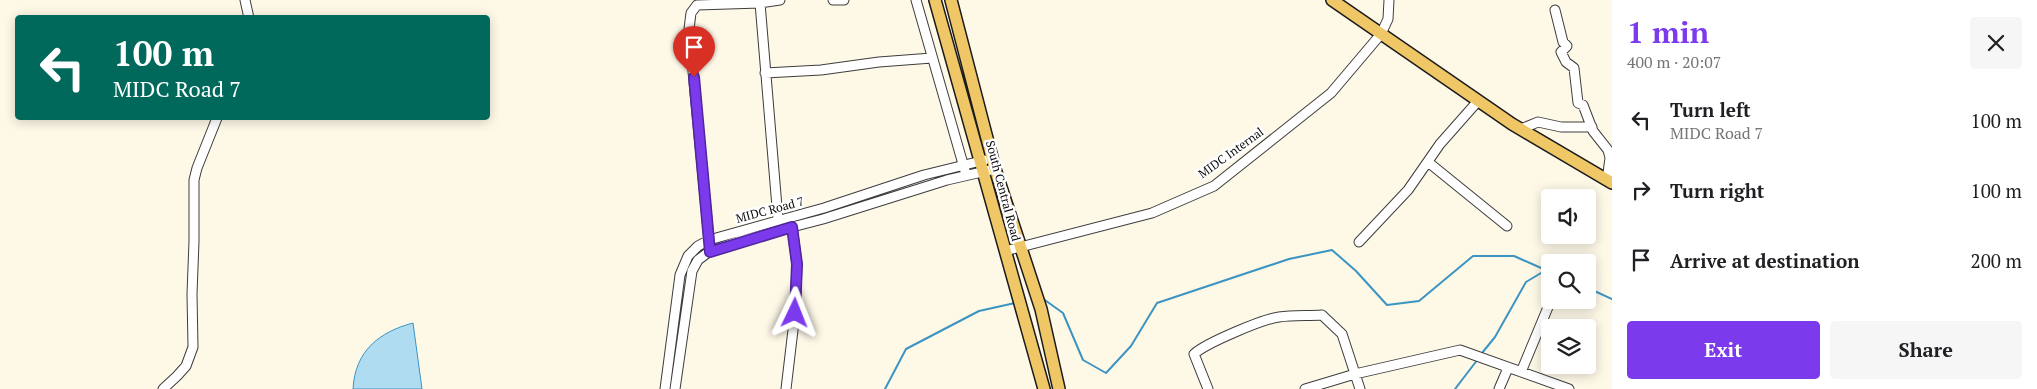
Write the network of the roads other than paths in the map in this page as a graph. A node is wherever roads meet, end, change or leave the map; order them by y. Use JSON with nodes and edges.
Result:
{"nodes":[{"id":1,"x":245,"y":0,"type":"edge"},
{"id":2,"x":780,"y":0,"type":"edge"},
{"id":3,"x":833,"y":0,"type":"edge"},
{"id":4,"x":844,"y":0,"type":"edge"},
{"id":5,"x":916,"y":0,"type":"edge"},
{"id":6,"x":935,"y":0,"type":"edge"},
{"id":7,"x":951,"y":0,"type":"edge"},
{"id":8,"x":1332,"y":0,"type":"edge"},
{"id":9,"x":1389,"y":0,"type":"edge"},
{"id":10,"x":760,"y":1,"type":"edge"},
{"id":11,"x":1555,"y":10,"type":"dead end"},
{"id":12,"x":248,"y":15,"type":"edge"},
{"id":13,"x":1381,"y":34,"type":"junction"},
{"id":14,"x":932,"y":58,"type":"junction"},
{"id":15,"x":765,"y":73,"type":"junction"},
{"id":16,"x":1478,"y":101,"type":"junction"},
{"id":17,"x":216,"y":120,"type":"edge"},
{"id":18,"x":1592,"y":127,"type":"junction"},
{"id":19,"x":1521,"y":129,"type":"junction"},
{"id":20,"x":1428,"y":162,"type":"junction"},
{"id":21,"x":964,"y":165,"type":"junction"},
{"id":22,"x":988,"y":165,"type":"junction"},
{"id":23,"x":967,"y":176,"type":"junction"},
{"id":24,"x":1610,"y":182,"type":"edge"},
{"id":25,"x":779,"y":226,"type":"junction"},
{"id":26,"x":1507,"y":226,"type":"dead end"},
{"id":27,"x":792,"y":227,"type":"junction"},
{"id":28,"x":709,"y":240,"type":"junction"},
{"id":29,"x":1359,"y":242,"type":"dead end"},
{"id":30,"x":1020,"y":247,"type":"junction"},
{"id":31,"x":1005,"y":251,"type":"junction"},
{"id":32,"x":710,"y":252,"type":"junction"},
{"id":33,"x":1547,"y":309,"type":"edge"},
{"id":34,"x":680,"y":316,"type":"junction"},
{"id":35,"x":1508,"y":368,"type":"junction"},
{"id":36,"x":1521,"y":372,"type":"junction"},
{"id":37,"x":1355,"y":374,"type":"junction"},
{"id":38,"x":162,"y":389,"type":"edge"},
{"id":39,"x":665,"y":389,"type":"edge"},
{"id":40,"x":675,"y":389,"type":"edge"},
{"id":41,"x":786,"y":389,"type":"edge"},
{"id":42,"x":1044,"y":389,"type":"edge"},
{"id":43,"x":1059,"y":389,"type":"edge"},
{"id":44,"x":1208,"y":389,"type":"edge"},
{"id":45,"x":1305,"y":389,"type":"edge"},
{"id":46,"x":1360,"y":389,"type":"edge"},
{"id":47,"x":1499,"y":389,"type":"edge"},
{"id":48,"x":1569,"y":389,"type":"edge"}],
"edges":[{"from":1,"to":12,"type":"street"},
{"from":2,"to":10,"type":"street"},
{"from":3,"to":4,"type":"street"},
{"from":5,"to":14,"type":"street"},
{"from":6,"to":22,"type":"main road","name":"South Central Road"},
{"from":7,"to":22,"type":"main road","name":"South Central Road"},
{"from":8,"to":13,"type":"main road"},
{"from":9,"to":13,"type":"street"},
{"from":10,"to":15,"type":"street"},
{"from":10,"to":28,"type":"street"},
{"from":11,"to":18,"type":"street"},
{"from":13,"to":16,"type":"main road"},
{"from":13,"to":30,"type":"street","name":"MIDC Internal"},
{"from":14,"to":15,"type":"street"},
{"from":14,"to":21,"type":"street"},
{"from":15,"to":25,"type":"street"},
{"from":16,"to":19,"type":"main road"},
{"from":16,"to":20,"type":"street"},
{"from":17,"to":38,"type":"street"},
{"from":18,"to":19,"type":"street"},
{"from":18,"to":24,"type":"street"},
{"from":19,"to":24,"type":"main road"},
{"from":20,"to":26,"type":"street"},
{"from":20,"to":29,"type":"street"},
{"from":21,"to":22,"type":"street","name":"MIDC Road 7"},
{"from":21,"to":23,"type":"street"},
{"from":21,"to":25,"type":"street","name":"MIDC Road 7"},
{"from":22,"to":23,"type":"street","name":"MIDC Road 7"},
{"from":22,"to":30,"type":"main road","name":"South Central Road"},
{"from":22,"to":31,"type":"main road","name":"South Central Road"},
{"from":23,"to":27,"type":"street","name":"MIDC Road 7"},
{"from":25,"to":27,"type":"street","name":"MIDC Road 7"},
{"from":25,"to":28,"type":"street","name":"MIDC Road 7"},
{"from":25,"to":32,"type":"street","name":"MIDC Road 7"},
{"from":27,"to":41,"type":"street"},
{"from":28,"to":32,"type":"street"},
{"from":28,"to":34,"type":"street","name":"MIDC Road 7"},
{"from":30,"to":31,"type":"street","name":"MIDC Internal"},
{"from":30,"to":43,"type":"main road","name":"South Central Road"},
{"from":31,"to":42,"type":"main road","name":"South Central Road"},
{"from":32,"to":34,"type":"street","name":"MIDC Road 7"},
{"from":33,"to":36,"type":"street"},
{"from":34,"to":39,"type":"street","name":"MIDC Road 7"},
{"from":34,"to":40,"type":"street","name":"MIDC Road 7"},
{"from":35,"to":36,"type":"street"},
{"from":35,"to":37,"type":"street"},
{"from":35,"to":47,"type":"street"},
{"from":36,"to":48,"type":"street"},
{"from":37,"to":44,"type":"street"},
{"from":37,"to":45,"type":"street"},
{"from":37,"to":46,"type":"street"}]}
